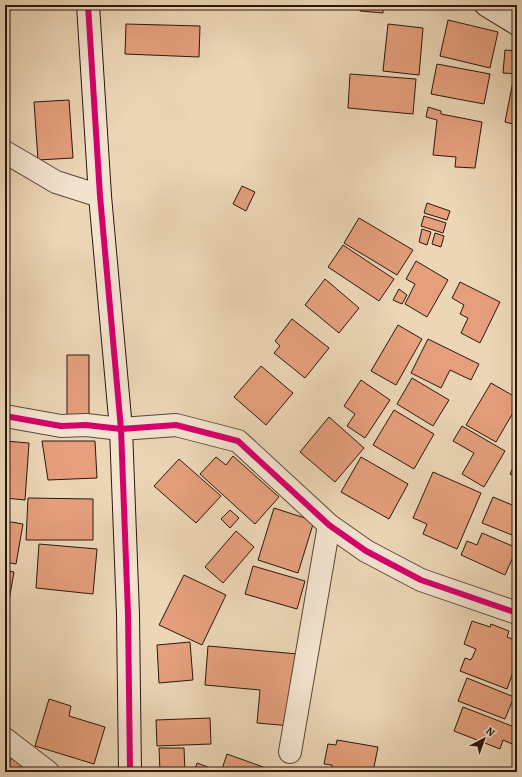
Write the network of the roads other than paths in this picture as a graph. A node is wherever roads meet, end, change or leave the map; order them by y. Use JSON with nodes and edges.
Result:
{"nodes":[{"id":1,"x":88,"y":5,"type":"edge"},
{"id":2,"x":486,"y":5,"type":"edge"},
{"id":3,"x":517,"y":24,"type":"edge"},
{"id":4,"x":5,"y":152,"type":"edge"},
{"id":5,"x":100,"y":196,"type":"junction"},
{"id":6,"x":5,"y":416,"type":"edge"},
{"id":7,"x":121,"y":429,"type":"junction"},
{"id":8,"x":329,"y":525,"type":"junction"},
{"id":9,"x":517,"y":613,"type":"edge"},
{"id":10,"x":5,"y":739,"type":"edge"},
{"id":11,"x":290,"y":752,"type":"dead end"},
{"id":12,"x":48,"y":772,"type":"edge"},
{"id":13,"x":130,"y":772,"type":"edge"}],
"edges":[{"from":1,"to":5,"type":"street"},
{"from":2,"to":3,"type":"street"},
{"from":4,"to":5,"type":"street"},
{"from":5,"to":7,"type":"street"},
{"from":6,"to":7,"type":"street"},
{"from":7,"to":8,"type":"street"},
{"from":7,"to":13,"type":"street"},
{"from":8,"to":9,"type":"street"},
{"from":8,"to":11,"type":"street"},
{"from":10,"to":12,"type":"street"}]}
